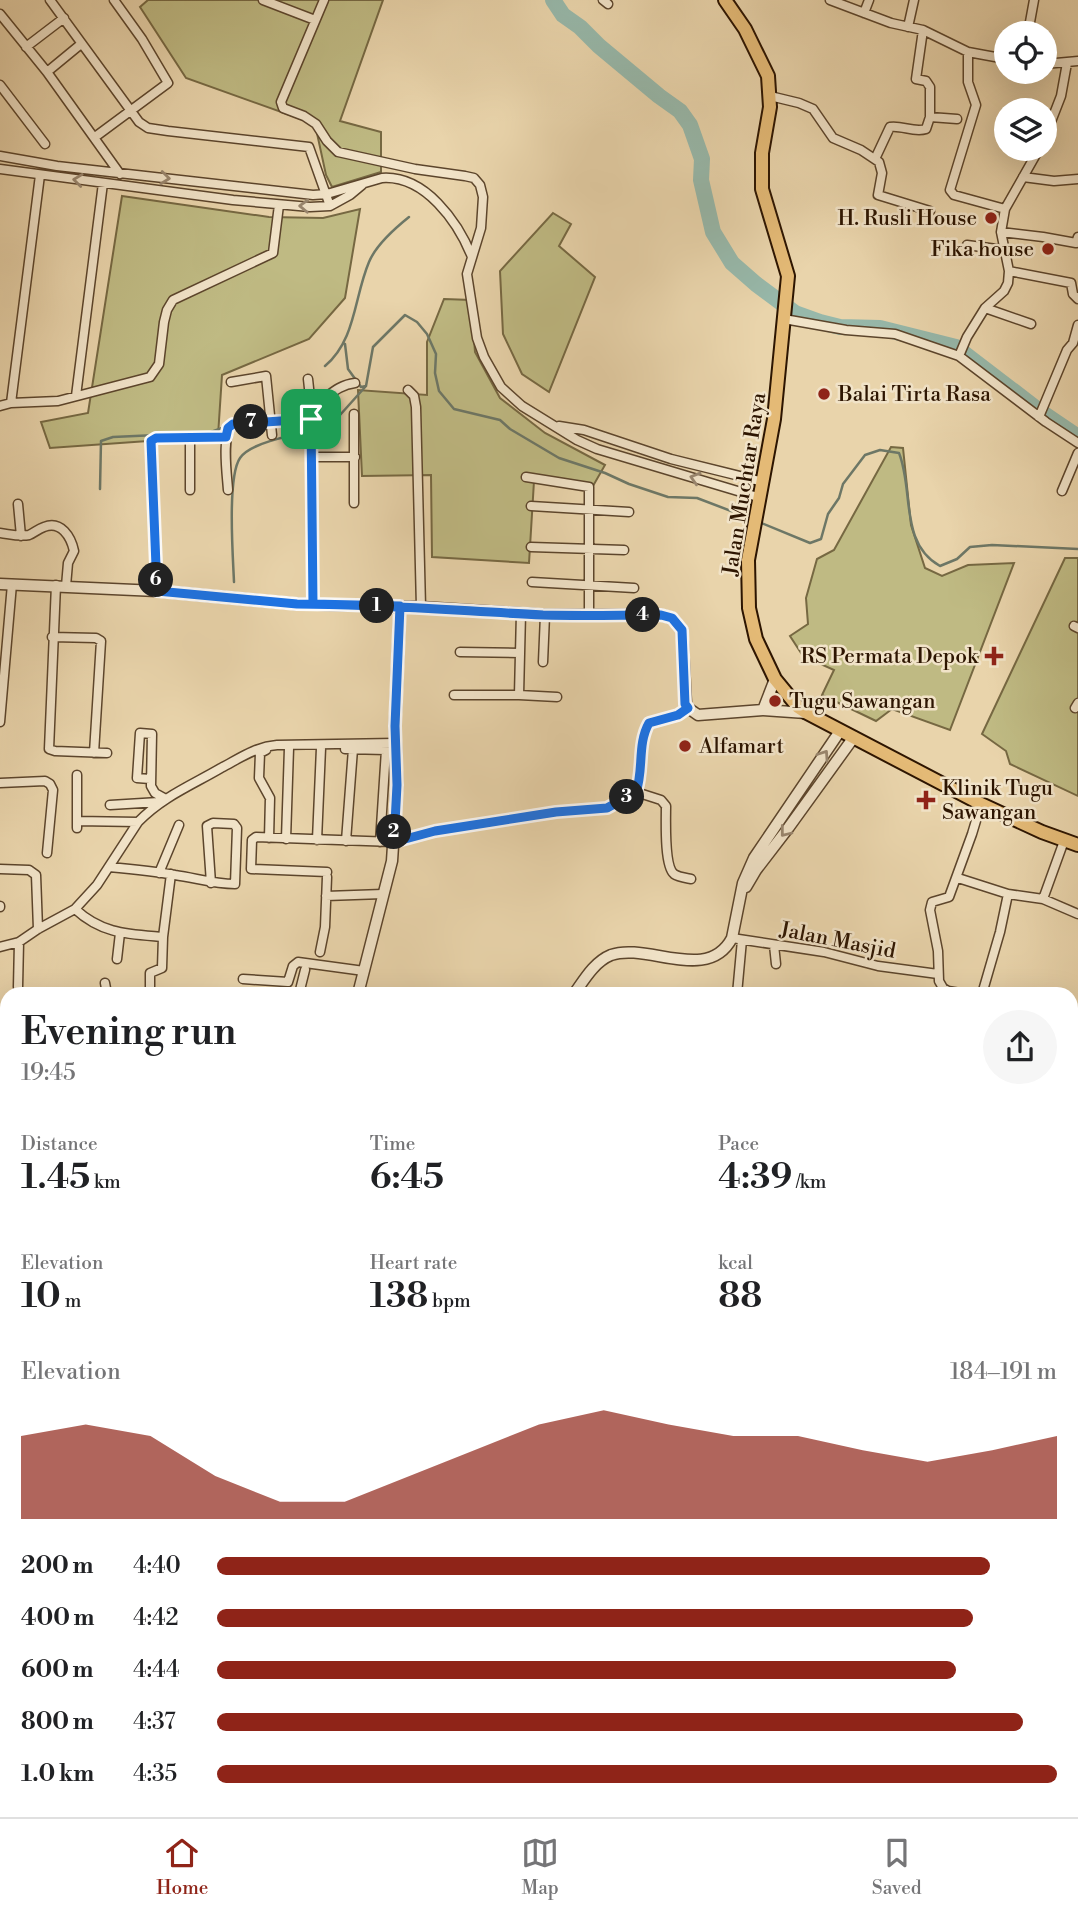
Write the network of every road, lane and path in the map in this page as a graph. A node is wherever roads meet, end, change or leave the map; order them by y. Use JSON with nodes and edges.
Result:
{"nodes":[{"id":1,"x":50,"y":0,"type":"edge"},
{"id":2,"x":114,"y":0,"type":"edge"},
{"id":3,"x":263,"y":0,"type":"edge"},
{"id":4,"x":324,"y":0,"type":"edge"},
{"id":5,"x":724,"y":0,"type":"edge"},
{"id":6,"x":830,"y":0,"type":"edge"},
{"id":7,"x":869,"y":0,"type":"edge"},
{"id":8,"x":914,"y":0,"type":"edge"},
{"id":9,"x":1034,"y":0,"type":"edge"},
{"id":10,"x":864,"y":13,"type":"junction"},
{"id":11,"x":0,"y":14,"type":"edge"},
{"id":12,"x":64,"y":18,"type":"junction"},
{"id":13,"x":315,"y":20,"type":"junction"},
{"id":14,"x":1030,"y":21,"type":"edge"},
{"id":15,"x":908,"y":27,"type":"junction"},
{"id":16,"x":923,"y":30,"type":"junction"},
{"id":17,"x":81,"y":44,"type":"junction"},
{"id":18,"x":26,"y":47,"type":"junction"},
{"id":19,"x":968,"y":52,"type":"junction"},
{"id":20,"x":994,"y":57,"type":"edge"},
{"id":21,"x":1078,"y":61,"type":"edge"},
{"id":22,"x":1057,"y":63,"type":"edge"},
{"id":23,"x":1067,"y":63,"type":"junction"},
{"id":24,"x":47,"y":72,"type":"junction"},
{"id":25,"x":0,"y":85,"type":"edge"},
{"id":26,"x":770,"y":96,"type":"junction"},
{"id":27,"x":1057,"y":106,"type":"edge"},
{"id":28,"x":130,"y":112,"type":"junction"},
{"id":29,"x":930,"y":117,"type":"junction"},
{"id":30,"x":957,"y":119,"type":"dead end"},
{"id":31,"x":95,"y":137,"type":"junction"},
{"id":32,"x":45,"y":144,"type":"dead end"},
{"id":33,"x":0,"y":156,"type":"edge"},
{"id":34,"x":875,"y":159,"type":"junction"},
{"id":35,"x":1032,"y":161,"type":"edge"},
{"id":36,"x":0,"y":169,"type":"edge"},
{"id":37,"x":415,"y":169,"type":"junction"},
{"id":38,"x":120,"y":173,"type":"junction"},
{"id":39,"x":40,"y":175,"type":"junction"},
{"id":40,"x":391,"y":177,"type":"junction"},
{"id":41,"x":1023,"y":177,"type":"junction"},
{"id":42,"x":1078,"y":179,"type":"edge"},
{"id":43,"x":103,"y":183,"type":"junction"},
{"id":44,"x":364,"y":183,"type":"junction"},
{"id":45,"x":120,"y":184,"type":"junction"},
{"id":46,"x":327,"y":194,"type":"junction"},
{"id":47,"x":279,"y":205,"type":"junction"},
{"id":48,"x":330,"y":206,"type":"junction"},
{"id":49,"x":1005,"y":209,"type":"junction"},
{"id":50,"x":930,"y":211,"type":"dead end"},
{"id":51,"x":1001,"y":232,"type":"junction"},
{"id":52,"x":1077,"y":240,"type":"edge"},
{"id":53,"x":967,"y":245,"type":"dead end"},
{"id":54,"x":1004,"y":250,"type":"junction"},
{"id":55,"x":472,"y":257,"type":"junction"},
{"id":56,"x":1009,"y":271,"type":"junction"},
{"id":57,"x":1078,"y":299,"type":"edge"},
{"id":58,"x":985,"y":308,"type":"junction"},
{"id":59,"x":785,"y":311,"type":"junction"},
{"id":60,"x":1031,"y":324,"type":"dead end"},
{"id":61,"x":1078,"y":326,"type":"edge"},
{"id":62,"x":960,"y":355,"type":"junction"},
{"id":63,"x":308,"y":379,"type":"dead end"},
{"id":64,"x":231,"y":382,"type":"dead end"},
{"id":65,"x":355,"y":383,"type":"dead end"},
{"id":66,"x":408,"y":390,"type":"dead end"},
{"id":67,"x":76,"y":396,"type":"junction"},
{"id":68,"x":11,"y":402,"type":"junction"},
{"id":69,"x":0,"y":406,"type":"edge"},
{"id":70,"x":311,"y":407,"type":"junction"},
{"id":71,"x":355,"y":414,"type":"dead end"},
{"id":72,"x":1041,"y":414,"type":"junction"},
{"id":73,"x":311,"y":419,"type":"junction"},
{"id":74,"x":272,"y":421,"type":"junction"},
{"id":75,"x":556,"y":426,"type":"junction"},
{"id":76,"x":272,"y":435,"type":"dead end"},
{"id":77,"x":190,"y":437,"type":"junction"},
{"id":78,"x":226,"y":437,"type":"junction"},
{"id":79,"x":1078,"y":443,"type":"edge"},
{"id":80,"x":1078,"y":453,"type":"edge"},
{"id":81,"x":312,"y":457,"type":"junction"},
{"id":82,"x":355,"y":457,"type":"junction"},
{"id":83,"x":526,"y":477,"type":"dead end"},
{"id":84,"x":764,"y":482,"type":"junction"},
{"id":85,"x":228,"y":490,"type":"dead end"},
{"id":86,"x":190,"y":491,"type":"dead end"},
{"id":87,"x":1062,"y":491,"type":"dead end"},
{"id":88,"x":354,"y":503,"type":"dead end"},
{"id":89,"x":760,"y":503,"type":"junction"},
{"id":90,"x":18,"y":504,"type":"dead end"},
{"id":91,"x":531,"y":506,"type":"dead end"},
{"id":92,"x":590,"y":510,"type":"junction"},
{"id":93,"x":628,"y":512,"type":"dead end"},
{"id":94,"x":0,"y":533,"type":"edge"},
{"id":95,"x":21,"y":536,"type":"junction"},
{"id":96,"x":531,"y":547,"type":"dead end"},
{"id":97,"x":588,"y":547,"type":"junction"},
{"id":98,"x":624,"y":550,"type":"dead end"},
{"id":99,"x":531,"y":582,"type":"dead end"},
{"id":100,"x":0,"y":584,"type":"edge"},
{"id":101,"x":12,"y":584,"type":"junction"},
{"id":102,"x":61,"y":586,"type":"junction"},
{"id":103,"x":589,"y":586,"type":"junction"},
{"id":104,"x":634,"y":588,"type":"dead end"},
{"id":105,"x":157,"y":591,"type":"junction"},
{"id":106,"x":313,"y":604,"type":"junction"},
{"id":107,"x":400,"y":606,"type":"junction"},
{"id":108,"x":421,"y":607,"type":"junction"},
{"id":109,"x":521,"y":613,"type":"junction"},
{"id":110,"x":545,"y":615,"type":"junction"},
{"id":111,"x":589,"y":615,"type":"junction"},
{"id":112,"x":52,"y":637,"type":"junction"},
{"id":113,"x":460,"y":652,"type":"dead end"},
{"id":114,"x":519,"y":653,"type":"junction"},
{"id":115,"x":543,"y":662,"type":"dead end"},
{"id":116,"x":775,"y":679,"type":"junction"},
{"id":117,"x":454,"y":695,"type":"dead end"},
{"id":118,"x":519,"y":695,"type":"junction"},
{"id":119,"x":557,"y":696,"type":"dead end"},
{"id":120,"x":688,"y":708,"type":"junction"},
{"id":121,"x":763,"y":710,"type":"junction"},
{"id":122,"x":807,"y":713,"type":"junction"},
{"id":123,"x":0,"y":722,"type":"edge"},
{"id":124,"x":840,"y":731,"type":"junction"},
{"id":125,"x":854,"y":737,"type":"junction"},
{"id":126,"x":395,"y":743,"type":"junction"},
{"id":127,"x":289,"y":748,"type":"junction"},
{"id":128,"x":321,"y":748,"type":"junction"},
{"id":129,"x":354,"y":749,"type":"junction"},
{"id":130,"x":94,"y":752,"type":"junction"},
{"id":131,"x":107,"y":752,"type":"dead end"},
{"id":132,"x":77,"y":775,"type":"dead end"},
{"id":133,"x":150,"y":779,"type":"junction"},
{"id":134,"x":0,"y":783,"type":"edge"},
{"id":135,"x":799,"y":791,"type":"junction"},
{"id":136,"x":636,"y":792,"type":"junction"},
{"id":137,"x":810,"y":799,"type":"junction"},
{"id":138,"x":162,"y":800,"type":"junction"},
{"id":139,"x":981,"y":804,"type":"junction"},
{"id":140,"x":110,"y":805,"type":"dead end"},
{"id":141,"x":138,"y":822,"type":"junction"},
{"id":142,"x":179,"y":825,"type":"dead end"},
{"id":143,"x":269,"y":838,"type":"junction"},
{"id":144,"x":286,"y":839,"type":"junction"},
{"id":145,"x":317,"y":840,"type":"junction"},
{"id":146,"x":346,"y":841,"type":"junction"},
{"id":147,"x":1063,"y":841,"type":"junction"},
{"id":148,"x":380,"y":842,"type":"junction"},
{"id":149,"x":394,"y":842,"type":"junction"},
{"id":150,"x":1078,"y":845,"type":"edge"},
{"id":151,"x":47,"y":853,"type":"dead end"},
{"id":152,"x":109,"y":867,"type":"junction"},
{"id":153,"x":752,"y":868,"type":"junction"},
{"id":154,"x":0,"y":869,"type":"edge"},
{"id":155,"x":159,"y":873,"type":"junction"},
{"id":156,"x":171,"y":874,"type":"junction"},
{"id":157,"x":958,"y":878,"type":"junction"},
{"id":158,"x":691,"y":879,"type":"dead end"},
{"id":159,"x":211,"y":883,"type":"junction"},
{"id":160,"x":383,"y":894,"type":"junction"},
{"id":161,"x":1008,"y":894,"type":"junction"},
{"id":162,"x":326,"y":896,"type":"junction"},
{"id":163,"x":1043,"y":899,"type":"junction"},
{"id":164,"x":75,"y":909,"type":"junction"},
{"id":165,"x":1078,"y":914,"type":"edge"},
{"id":166,"x":37,"y":929,"type":"junction"},
{"id":167,"x":120,"y":933,"type":"junction"},
{"id":168,"x":163,"y":937,"type":"junction"},
{"id":169,"x":737,"y":939,"type":"junction"},
{"id":170,"x":19,"y":942,"type":"junction"},
{"id":171,"x":774,"y":945,"type":"junction"},
{"id":172,"x":0,"y":947,"type":"edge"},
{"id":173,"x":320,"y":952,"type":"dead end"},
{"id":174,"x":117,"y":959,"type":"dead end"},
{"id":175,"x":776,"y":964,"type":"dead end"},
{"id":176,"x":305,"y":970,"type":"dead end"},
{"id":177,"x":364,"y":971,"type":"junction"},
{"id":178,"x":938,"y":974,"type":"junction"},
{"id":179,"x":243,"y":979,"type":"dead end"},
{"id":180,"x":105,"y":983,"type":"dead end"},
{"id":181,"x":18,"y":987,"type":"dead end"},
{"id":182,"x":106,"y":987,"type":"edge"},
{"id":183,"x":150,"y":987,"type":"edge"},
{"id":184,"x":301,"y":987,"type":"edge"},
{"id":185,"x":360,"y":987,"type":"edge"},
{"id":186,"x":579,"y":987,"type":"edge"},
{"id":187,"x":737,"y":987,"type":"edge"},
{"id":188,"x":943,"y":987,"type":"edge"},
{"id":189,"x":984,"y":987,"type":"edge"}],
"edges":[{"from":1,"to":12,"type":"street"},
{"from":2,"to":28,"type":"street"},
{"from":3,"to":13,"type":"street"},
{"from":4,"to":13,"type":"street"},
{"from":5,"to":26,"type":"highway","name":"Jalan Muchtar Raya"},
{"from":6,"to":10,"type":"street"},
{"from":7,"to":10,"type":"street"},
{"from":8,"to":15,"type":"street"},
{"from":9,"to":14,"type":"street"},
{"from":10,"to":15,"type":"street"},
{"from":11,"to":18,"type":"street"},
{"from":12,"to":17,"type":"street"},
{"from":12,"to":18,"type":"street"},
{"from":13,"to":37,"type":"street"},
{"from":15,"to":16,"type":"street"},
{"from":16,"to":19,"type":"street"},
{"from":16,"to":29,"type":"street"},
{"from":17,"to":24,"type":"street"},
{"from":17,"to":28,"type":"street"},
{"from":18,"to":24,"type":"street"},
{"from":19,"to":20,"type":"street"},
{"from":19,"to":49,"type":"street"},
{"from":21,"to":23,"type":"street"},
{"from":22,"to":23,"type":"street"},
{"from":23,"to":27,"type":"street"},
{"from":24,"to":31,"type":"street"},
{"from":25,"to":32,"type":"street"},
{"from":26,"to":34,"type":"street"},
{"from":26,"to":59,"type":"highway","name":"Jalan Muchtar Raya"},
{"from":28,"to":31,"type":"street"},
{"from":28,"to":46,"type":"street"},
{"from":29,"to":30,"type":"street"},
{"from":29,"to":34,"type":"street"},
{"from":31,"to":38,"type":"street"},
{"from":33,"to":38,"type":"street"},
{"from":34,"to":50,"type":"street"},
{"from":35,"to":41,"type":"street"},
{"from":36,"to":39,"type":"street"},
{"from":37,"to":40,"type":"street"},
{"from":37,"to":55,"type":"street"},
{"from":38,"to":45,"type":"street"},
{"from":38,"to":46,"type":"street","one_way":true},
{"from":43,"to":39,"type":"street","one_way":true},
{"from":39,"to":68,"type":"street"},
{"from":40,"to":44,"type":"street"},
{"from":40,"to":55,"type":"street"},
{"from":41,"to":42,"type":"street"},
{"from":41,"to":49,"type":"street"},
{"from":43,"to":45,"type":"street"},
{"from":43,"to":67,"type":"street"},
{"from":44,"to":46,"type":"street"},
{"from":44,"to":48,"type":"street"},
{"from":45,"to":47,"type":"street"},
{"from":46,"to":48,"type":"street"},
{"from":48,"to":47,"type":"street","one_way":true},
{"from":47,"to":67,"type":"street"},
{"from":49,"to":51,"type":"street"},
{"from":51,"to":52,"type":"street"},
{"from":51,"to":54,"type":"street"},
{"from":53,"to":54,"type":"street"},
{"from":54,"to":56,"type":"street"},
{"from":55,"to":75,"type":"street"},
{"from":56,"to":57,"type":"street"},
{"from":56,"to":58,"type":"street"},
{"from":58,"to":60,"type":"street"},
{"from":58,"to":62,"type":"street"},
{"from":59,"to":62,"type":"street"},
{"from":59,"to":84,"type":"highway","name":"Jalan Muchtar Raya"},
{"from":61,"to":72,"type":"street"},
{"from":62,"to":72,"type":"street"},
{"from":63,"to":70,"type":"street"},
{"from":64,"to":74,"type":"street"},
{"from":65,"to":70,"type":"street"},
{"from":66,"to":108,"type":"street"},
{"from":67,"to":68,"type":"street"},
{"from":68,"to":69,"type":"street"},
{"from":70,"to":73,"type":"street"},
{"from":71,"to":82,"type":"street"},
{"from":72,"to":79,"type":"street"},
{"from":73,"to":74,"type":"street"},
{"from":73,"to":81,"type":"street"},
{"from":74,"to":76,"type":"street"},
{"from":74,"to":78,"type":"street"},
{"from":75,"to":84,"type":"street"},
{"from":89,"to":75,"type":"street","one_way":true},
{"from":77,"to":78,"type":"street"},
{"from":77,"to":86,"type":"street"},
{"from":77,"to":105,"type":"street"},
{"from":78,"to":85,"type":"street"},
{"from":80,"to":87,"type":"street"},
{"from":81,"to":82,"type":"street"},
{"from":81,"to":106,"type":"street"},
{"from":82,"to":88,"type":"street"},
{"from":83,"to":92,"type":"street"},
{"from":84,"to":89,"type":"highway","name":"Jalan Muchtar Raya"},
{"from":89,"to":116,"type":"highway","name":"Jalan Muchtar Raya"},
{"from":90,"to":95,"type":"street"},
{"from":91,"to":92,"type":"street"},
{"from":92,"to":93,"type":"street"},
{"from":92,"to":97,"type":"street"},
{"from":94,"to":95,"type":"street"},
{"from":95,"to":102,"type":"street"},
{"from":96,"to":97,"type":"street"},
{"from":97,"to":98,"type":"street"},
{"from":97,"to":103,"type":"street"},
{"from":99,"to":103,"type":"street"},
{"from":100,"to":101,"type":"street"},
{"from":101,"to":102,"type":"street"},
{"from":101,"to":123,"type":"street"},
{"from":102,"to":105,"type":"street"},
{"from":102,"to":112,"type":"street"},
{"from":103,"to":104,"type":"street"},
{"from":103,"to":111,"type":"street"},
{"from":105,"to":106,"type":"street"},
{"from":106,"to":107,"type":"street"},
{"from":107,"to":108,"type":"street"},
{"from":107,"to":126,"type":"street"},
{"from":108,"to":109,"type":"street"},
{"from":109,"to":110,"type":"street"},
{"from":109,"to":114,"type":"street"},
{"from":110,"to":111,"type":"street"},
{"from":110,"to":115,"type":"street"},
{"from":111,"to":120,"type":"street"},
{"from":112,"to":130,"type":"street"},
{"from":112,"to":130,"type":"street"},
{"from":113,"to":114,"type":"street"},
{"from":114,"to":118,"type":"street"},
{"from":116,"to":121,"type":"street"},
{"from":116,"to":122,"type":"highway","name":"Jalan Muchtar Raya"},
{"from":117,"to":118,"type":"street"},
{"from":118,"to":119,"type":"street"},
{"from":120,"to":121,"type":"street"},
{"from":120,"to":136,"type":"street"},
{"from":121,"to":122,"type":"street"},
{"from":122,"to":124,"type":"highway","name":"Jalan Muchtar Raya"},
{"from":124,"to":125,"type":"highway","name":"Jalan Muchtar Raya"},
{"from":135,"to":124,"type":"street","one_way":true},
{"from":125,"to":137,"type":"street"},
{"from":125,"to":139,"type":"highway","name":"Jalan Muchtar Raya"},
{"from":126,"to":138,"type":"street"},
{"from":126,"to":149,"type":"street"},
{"from":127,"to":128,"type":"street"},
{"from":127,"to":143,"type":"street"},
{"from":127,"to":144,"type":"street"},
{"from":128,"to":129,"type":"street"},
{"from":128,"to":145,"type":"street"},
{"from":129,"to":146,"type":"street"},
{"from":129,"to":148,"type":"street"},
{"from":130,"to":131,"type":"street"},
{"from":132,"to":141,"type":"street"},
{"from":133,"to":133,"type":"street"},
{"from":133,"to":138,"type":"street"},
{"from":134,"to":151,"type":"street"},
{"from":135,"to":137,"type":"street"},
{"from":135,"to":153,"type":"street"},
{"from":136,"to":149,"type":"street"},
{"from":136,"to":158,"type":"street"},
{"from":137,"to":153,"type":"street","one_way":true},
{"from":138,"to":140,"type":"street"},
{"from":138,"to":141,"type":"street"},
{"from":139,"to":147,"type":"highway","name":"Jalan Muchtar Raya"},
{"from":139,"to":157,"type":"street"},
{"from":141,"to":152,"type":"street"},
{"from":142,"to":155,"type":"street"},
{"from":143,"to":144,"type":"street"},
{"from":143,"to":162,"type":"street"},
{"from":144,"to":145,"type":"street"},
{"from":145,"to":146,"type":"street"},
{"from":146,"to":148,"type":"street"},
{"from":147,"to":150,"type":"highway","name":"Jalan Muchtar Raya"},
{"from":147,"to":163,"type":"street"},
{"from":148,"to":149,"type":"street"},
{"from":149,"to":160,"type":"street"},
{"from":152,"to":155,"type":"street"},
{"from":152,"to":164,"type":"street"},
{"from":153,"to":169,"type":"street"},
{"from":154,"to":166,"type":"street"},
{"from":155,"to":156,"type":"street"},
{"from":156,"to":159,"type":"street"},
{"from":156,"to":168,"type":"street"},
{"from":157,"to":161,"type":"street"},
{"from":157,"to":178,"type":"street"},
{"from":159,"to":159,"type":"street"},
{"from":160,"to":162,"type":"street"},
{"from":160,"to":177,"type":"street"},
{"from":161,"to":163,"type":"street"},
{"from":161,"to":189,"type":"street"},
{"from":162,"to":173,"type":"street"},
{"from":163,"to":165,"type":"street"},
{"from":164,"to":166,"type":"street"},
{"from":164,"to":167,"type":"street"},
{"from":166,"to":170,"type":"street"},
{"from":167,"to":168,"type":"street"},
{"from":167,"to":174,"type":"street"},
{"from":168,"to":183,"type":"street"},
{"from":169,"to":171,"type":"street","name":"Jalan Masjid"},
{"from":169,"to":186,"type":"street"},
{"from":169,"to":187,"type":"street"},
{"from":170,"to":172,"type":"street"},
{"from":170,"to":181,"type":"street"},
{"from":171,"to":175,"type":"street"},
{"from":171,"to":178,"type":"street","name":"Jalan Masjid"},
{"from":176,"to":184,"type":"street"},
{"from":177,"to":179,"type":"street"},
{"from":177,"to":185,"type":"street"},
{"from":178,"to":188,"type":"street"},
{"from":180,"to":182,"type":"street"}]}
